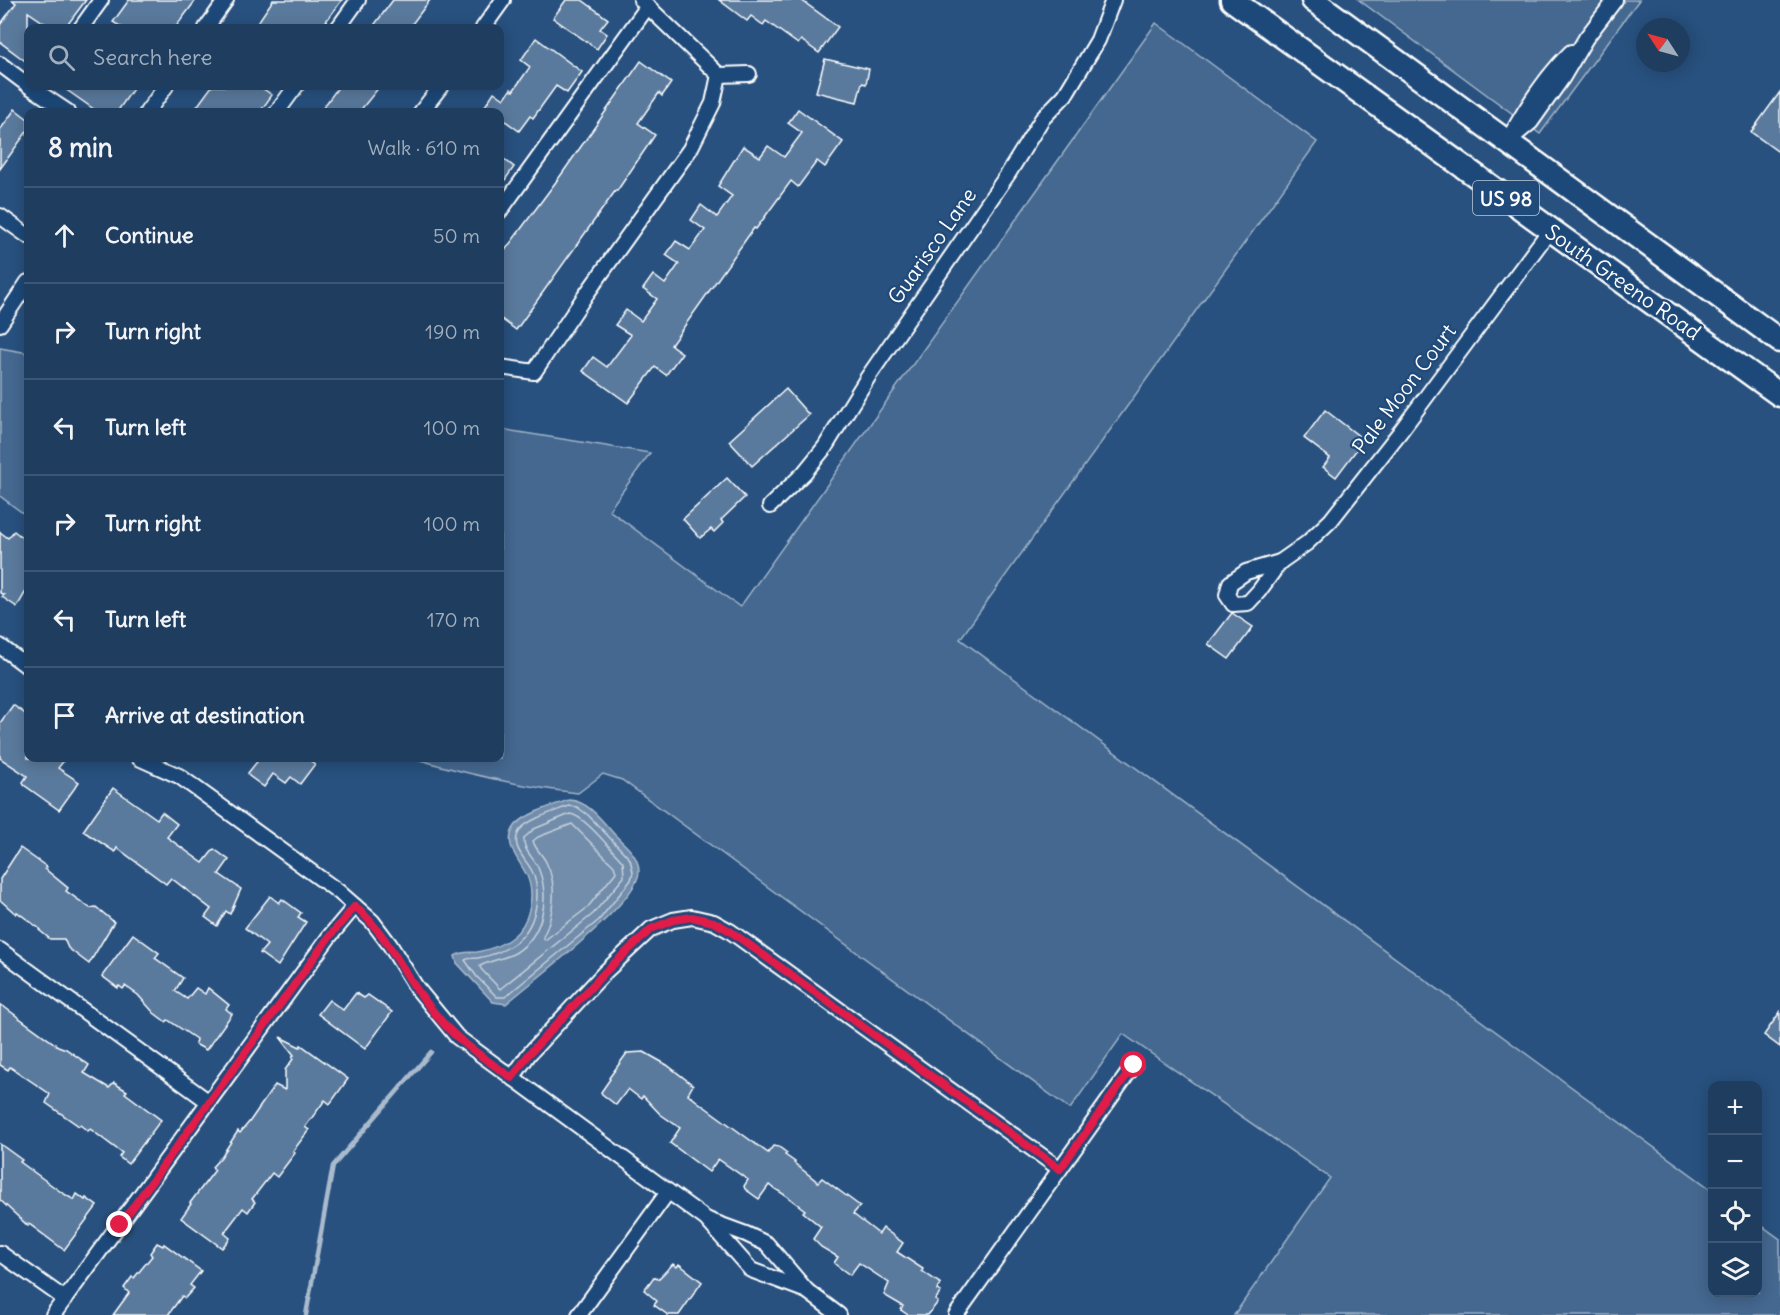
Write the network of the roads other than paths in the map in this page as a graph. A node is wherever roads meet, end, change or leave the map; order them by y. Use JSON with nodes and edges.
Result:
{"nodes":[{"id":1,"x":101,"y":0,"type":"edge"},
{"id":2,"x":226,"y":0,"type":"edge"},
{"id":3,"x":358,"y":0,"type":"edge"},
{"id":4,"x":503,"y":0,"type":"edge"},
{"id":5,"x":1113,"y":0,"type":"edge"},
{"id":6,"x":1232,"y":0,"type":"edge"},
{"id":7,"x":1313,"y":0,"type":"edge"},
{"id":8,"x":1616,"y":0,"type":"edge"},
{"id":9,"x":644,"y":3,"type":"edge"},
{"id":10,"x":84,"y":24,"type":"edge"},
{"id":11,"x":209,"y":24,"type":"edge"},
{"id":12,"x":341,"y":24,"type":"edge"},
{"id":13,"x":486,"y":24,"type":"edge"},
{"id":14,"x":0,"y":64,"type":"edge"},
{"id":15,"x":749,"y":74,"type":"dead end"},
{"id":16,"x":719,"y":75,"type":"junction"},
{"id":17,"x":24,"y":80,"type":"edge"},
{"id":18,"x":38,"y":90,"type":"edge"},
{"id":19,"x":163,"y":90,"type":"edge"},
{"id":20,"x":293,"y":90,"type":"edge"},
{"id":21,"x":438,"y":90,"type":"edge"},
{"id":22,"x":63,"y":108,"type":"edge"},
{"id":23,"x":150,"y":108,"type":"edge"},
{"id":24,"x":280,"y":108,"type":"edge"},
{"id":25,"x":424,"y":108,"type":"edge"},
{"id":26,"x":1507,"y":142,"type":"junction"},
{"id":27,"x":504,"y":205,"type":"edge"},
{"id":28,"x":0,"y":216,"type":"edge"},
{"id":29,"x":1550,"y":230,"type":"junction"},
{"id":30,"x":24,"y":233,"type":"edge"},
{"id":31,"x":24,"y":289,"type":"edge"},
{"id":32,"x":0,"y":324,"type":"edge"},
{"id":33,"x":1780,"y":341,"type":"edge"},
{"id":34,"x":504,"y":368,"type":"edge"},
{"id":35,"x":1780,"y":395,"type":"edge"},
{"id":36,"x":770,"y":506,"type":"dead end"},
{"id":37,"x":1280,"y":562,"type":"dead end"},
{"id":38,"x":0,"y":646,"type":"edge"},
{"id":39,"x":24,"y":664,"type":"edge"},
{"id":40,"x":148,"y":762,"type":"edge"},
{"id":41,"x":167,"y":762,"type":"edge"},
{"id":42,"x":179,"y":776,"type":"junction"},
{"id":43,"x":355,"y":906,"type":"junction"},
{"id":44,"x":0,"y":950,"type":"edge"},
{"id":45,"x":1134,"y":1065,"type":"dead end"},
{"id":46,"x":512,"y":1078,"type":"junction"},
{"id":47,"x":208,"y":1102,"type":"junction"},
{"id":48,"x":1060,"y":1169,"type":"junction"},
{"id":49,"x":668,"y":1192,"type":"junction"},
{"id":50,"x":706,"y":1219,"type":"junction"},
{"id":51,"x":0,"y":1253,"type":"edge"},
{"id":52,"x":807,"y":1292,"type":"junction"},
{"id":53,"x":65,"y":1299,"type":"junction"},
{"id":54,"x":53,"y":1315,"type":"edge"},
{"id":55,"x":579,"y":1315,"type":"edge"},
{"id":56,"x":838,"y":1315,"type":"edge"},
{"id":57,"x":956,"y":1315,"type":"edge"}],
"edges":[{"from":1,"to":10,"type":"street"},
{"from":2,"to":11,"type":"street"},
{"from":3,"to":12,"type":"street"},
{"from":4,"to":13,"type":"street"},
{"from":5,"to":36,"type":"street","name":"Guarisco Lane"},
{"from":6,"to":29,"type":"main road","name":"South Greeno Road","number":"US 98"},
{"from":7,"to":26,"type":"main road","name":"South Greeno Road","number":"US 98"},
{"from":8,"to":26,"type":"street"},
{"from":9,"to":16,"type":"street"},
{"from":9,"to":27,"type":"street"},
{"from":14,"to":17,"type":"street"},
{"from":15,"to":16,"type":"street"},
{"from":16,"to":34,"type":"street"},
{"from":18,"to":22,"type":"street"},
{"from":19,"to":23,"type":"street"},
{"from":20,"to":24,"type":"street"},
{"from":21,"to":25,"type":"street"},
{"from":26,"to":33,"type":"main road","name":"South Greeno Road","number":"US 98"},
{"from":28,"to":30,"type":"street"},
{"from":29,"to":35,"type":"main road","name":"South Greeno Road","number":"US 98"},
{"from":29,"to":37,"type":"street","name":"Pale Moon Court"},
{"from":31,"to":32,"type":"street"},
{"from":38,"to":39,"type":"street"},
{"from":40,"to":42,"type":"street"},
{"from":41,"to":42,"type":"street"},
{"from":42,"to":43,"type":"street"},
{"from":43,"to":46,"type":"street"},
{"from":43,"to":47,"type":"street"},
{"from":44,"to":47,"type":"street"},
{"from":45,"to":48,"type":"street"},
{"from":46,"to":48,"type":"street"},
{"from":46,"to":49,"type":"street"},
{"from":47,"to":53,"type":"street"},
{"from":48,"to":57,"type":"street"},
{"from":49,"to":50,"type":"street"},
{"from":49,"to":55,"type":"street"},
{"from":50,"to":52,"type":"street"},
{"from":50,"to":52,"type":"street"},
{"from":51,"to":53,"type":"street"},
{"from":52,"to":56,"type":"street"},
{"from":53,"to":54,"type":"street"}]}
